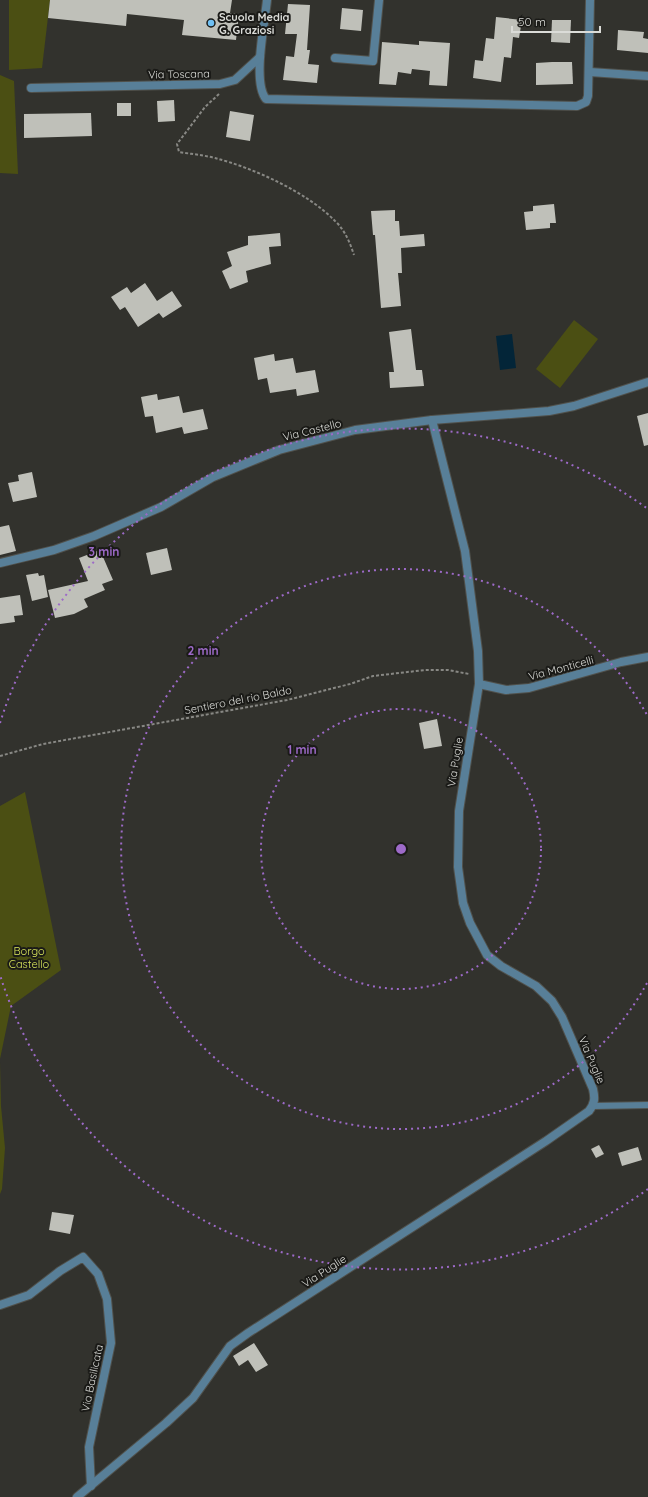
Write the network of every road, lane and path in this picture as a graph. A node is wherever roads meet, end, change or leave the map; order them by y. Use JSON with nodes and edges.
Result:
{"nodes":[{"id":1,"x":268,"y":0,"type":"edge"},
{"id":2,"x":379,"y":0,"type":"edge"},
{"id":3,"x":590,"y":0,"type":"edge"},
{"id":4,"x":260,"y":57,"type":"junction"},
{"id":5,"x":334,"y":58,"type":"dead end"},
{"id":6,"x":590,"y":72,"type":"junction"},
{"id":7,"x":648,"y":76,"type":"edge"},
{"id":8,"x":31,"y":88,"type":"dead end"},
{"id":9,"x":220,"y":94,"type":"dead end"},
{"id":10,"x":354,"y":255,"type":"dead end"},
{"id":11,"x":648,"y":382,"type":"edge"},
{"id":12,"x":432,"y":420,"type":"junction"},
{"id":13,"x":0,"y":563,"type":"edge"},
{"id":14,"x":648,"y":657,"type":"edge"},
{"id":15,"x":478,"y":675,"type":"junction"},
{"id":16,"x":479,"y":684,"type":"junction"},
{"id":17,"x":0,"y":756,"type":"edge"},
{"id":18,"x":648,"y":1105,"type":"edge"},
{"id":19,"x":593,"y":1106,"type":"junction"},
{"id":20,"x":0,"y":1305,"type":"edge"},
{"id":21,"x":91,"y":1486,"type":"junction"},
{"id":22,"x":77,"y":1497,"type":"edge"}],
"edges":[{"from":1,"to":4,"type":"street"},
{"from":2,"to":5,"type":"street"},
{"from":3,"to":6,"type":"street"},
{"from":4,"to":6,"type":"street"},
{"from":4,"to":8,"type":"street","name":"Via Toscana"},
{"from":6,"to":7,"type":"street"},
{"from":9,"to":10,"type":"path"},
{"from":11,"to":12,"type":"street","name":"Via Castello"},
{"from":12,"to":13,"type":"street","name":"Via Castello"},
{"from":12,"to":15,"type":"street","name":"Via Puglie"},
{"from":14,"to":16,"type":"street","name":"Via Monticelli"},
{"from":15,"to":16,"type":"street","name":"Via Puglie"},
{"from":15,"to":17,"type":"path","name":"Sentiero del rio Baldo"},
{"from":16,"to":19,"type":"street","name":"Via Puglie"},
{"from":18,"to":19,"type":"lane"},
{"from":19,"to":21,"type":"street","name":"Via Puglie"},
{"from":20,"to":21,"type":"street","name":"Via Basilicata"},
{"from":21,"to":22,"type":"street","name":"Via Puglie"}]}
